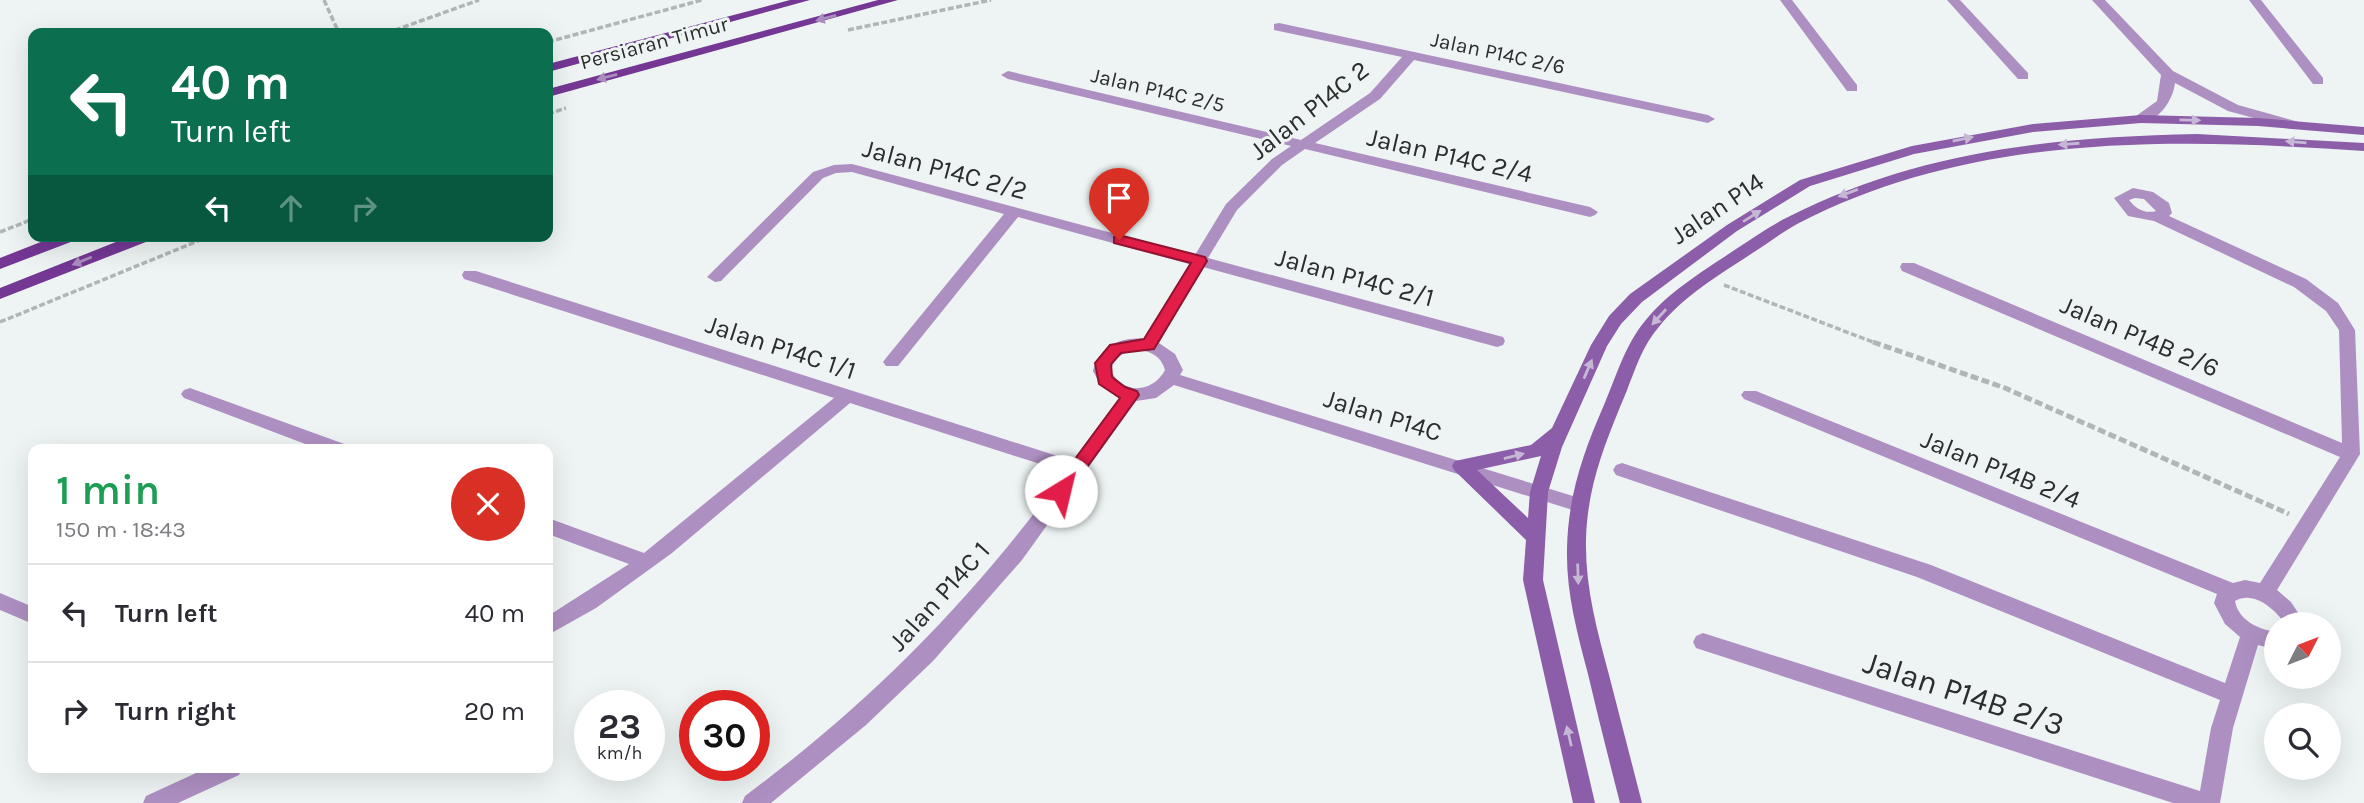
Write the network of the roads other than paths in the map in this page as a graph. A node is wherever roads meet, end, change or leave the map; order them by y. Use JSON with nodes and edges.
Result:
{"nodes":[{"id":1,"x":804,"y":0,"type":"edge"},
{"id":2,"x":892,"y":0,"type":"edge"},
{"id":3,"x":1786,"y":0,"type":"edge"},
{"id":4,"x":1953,"y":0,"type":"edge"},
{"id":5,"x":2098,"y":0,"type":"edge"},
{"id":6,"x":2255,"y":0,"type":"edge"},
{"id":7,"x":1279,"y":27,"type":"dead end"},
{"id":8,"x":1410,"y":56,"type":"junction"},
{"id":9,"x":553,"y":67,"type":"edge"},
{"id":10,"x":2168,"y":74,"type":"junction"},
{"id":11,"x":1008,"y":75,"type":"dead end"},
{"id":12,"x":2023,"y":76,"type":"dead end"},
{"id":13,"x":2318,"y":81,"type":"dead end"},
{"id":14,"x":1852,"y":88,"type":"dead end"},
{"id":15,"x":553,"y":92,"type":"edge"},
{"id":16,"x":1708,"y":119,"type":"dead end"},
{"id":17,"x":2141,"y":119,"type":"junction"},
{"id":18,"x":2298,"y":126,"type":"junction"},
{"id":19,"x":2364,"y":131,"type":"edge"},
{"id":20,"x":1299,"y":145,"type":"junction"},
{"id":21,"x":2364,"y":148,"type":"edge"},
{"id":22,"x":1013,"y":212,"type":"junction"},
{"id":23,"x":1590,"y":212,"type":"dead end"},
{"id":24,"x":2158,"y":217,"type":"dead end"},
{"id":25,"x":56,"y":242,"type":"edge"},
{"id":26,"x":131,"y":242,"type":"edge"},
{"id":27,"x":1199,"y":261,"type":"junction"},
{"id":28,"x":0,"y":264,"type":"edge"},
{"id":29,"x":1908,"y":267,"type":"dead end"},
{"id":30,"x":470,"y":275,"type":"dead end"},
{"id":31,"x":715,"y":277,"type":"dead end"},
{"id":32,"x":0,"y":294,"type":"edge"},
{"id":33,"x":2355,"y":331,"type":"edge"},
{"id":34,"x":1497,"y":341,"type":"dead end"},
{"id":35,"x":1149,"y":345,"type":"junction"},
{"id":36,"x":892,"y":362,"type":"dead end"},
{"id":37,"x":1171,"y":378,"type":"junction"},
{"id":38,"x":190,"y":394,"type":"dead end"},
{"id":39,"x":1131,"y":395,"type":"junction"},
{"id":40,"x":1750,"y":395,"type":"dead end"},
{"id":41,"x":847,"y":396,"type":"junction"},
{"id":42,"x":1561,"y":431,"type":"junction"},
{"id":43,"x":325,"y":444,"type":"edge"},
{"id":44,"x":2351,"y":454,"type":"junction"},
{"id":45,"x":1461,"y":466,"type":"junction"},
{"id":46,"x":1077,"y":469,"type":"junction"},
{"id":47,"x":1622,"y":470,"type":"dead end"},
{"id":48,"x":1539,"y":492,"type":"junction"},
{"id":49,"x":1579,"y":505,"type":"junction"},
{"id":50,"x":553,"y":528,"type":"edge"},
{"id":51,"x":1535,"y":537,"type":"junction"},
{"id":52,"x":646,"y":562,"type":"junction"},
{"id":53,"x":2232,"y":591,"type":"junction"},
{"id":54,"x":2264,"y":593,"type":"junction"},
{"id":55,"x":0,"y":601,"type":"edge"},
{"id":56,"x":2288,"y":612,"type":"edge"},
{"id":57,"x":28,"y":614,"type":"edge"},
{"id":58,"x":553,"y":623,"type":"edge"},
{"id":59,"x":2251,"y":633,"type":"junction"},
{"id":60,"x":2264,"y":637,"type":"edge"},
{"id":61,"x":1703,"y":642,"type":"dead end"},
{"id":62,"x":2232,"y":695,"type":"junction"},
{"id":63,"x":220,"y":773,"type":"edge"},
{"id":64,"x":154,"y":803,"type":"edge"},
{"id":65,"x":753,"y":803,"type":"edge"},
{"id":66,"x":1584,"y":803,"type":"edge"},
{"id":67,"x":1631,"y":803,"type":"edge"},
{"id":68,"x":2208,"y":803,"type":"edge"}],
"edges":[{"from":1,"to":9,"type":"main road","name":"Persiaran Timur"},
{"from":2,"to":15,"type":"main road","name":"Persiaran Timur","one_way":true},
{"from":3,"to":14,"type":"street"},
{"from":4,"to":12,"type":"street"},
{"from":5,"to":10,"type":"street"},
{"from":6,"to":13,"type":"street"},
{"from":7,"to":8,"type":"street","name":"Jalan P14C 2/6"},
{"from":8,"to":16,"type":"street","name":"Jalan P14C 2/6"},
{"from":8,"to":20,"type":"street","name":"Jalan P14C 2"},
{"from":10,"to":17,"type":"street"},
{"from":10,"to":18,"type":"street"},
{"from":11,"to":20,"type":"street","name":"Jalan P14C 2/5"},
{"from":17,"to":18,"type":"main road","name":"Jalan P14","one_way":true},
{"from":42,"to":17,"type":"main road","name":"Jalan P14","one_way":true},
{"from":18,"to":19,"type":"main road","name":"Jalan P14"},
{"from":20,"to":23,"type":"street","name":"Jalan P14C 2/4"},
{"from":20,"to":27,"type":"street","name":"Jalan P14C 2"},
{"from":21,"to":49,"type":"main road","name":"Jalan P14","one_way":true},
{"from":22,"to":27,"type":"street","name":"Jalan P14C 2/2"},
{"from":22,"to":31,"type":"street","name":"Jalan P14C 2/2"},
{"from":22,"to":36,"type":"street"},
{"from":24,"to":33,"type":"street"},
{"from":25,"to":28,"type":"main road"},
{"from":26,"to":32,"type":"main road","one_way":true},
{"from":27,"to":34,"type":"street","name":"Jalan P14C 2/1"},
{"from":27,"to":35,"type":"street","name":"Jalan P14C 2"},
{"from":29,"to":44,"type":"street","name":"Jalan P14B 2/6"},
{"from":30,"to":41,"type":"street","name":"Jalan P14C 1/1"},
{"from":33,"to":44,"type":"street"},
{"from":35,"to":37,"type":"street"},
{"from":35,"to":39,"type":"street"},
{"from":37,"to":39,"type":"street"},
{"from":37,"to":45,"type":"street","name":"Jalan P14C"},
{"from":38,"to":43,"type":"street"},
{"from":39,"to":46,"type":"street","name":"Jalan P14C 1"},
{"from":40,"to":53,"type":"street","name":"Jalan P14B 2/4"},
{"from":41,"to":46,"type":"street","name":"Jalan P14C 1/1"},
{"from":41,"to":52,"type":"street"},
{"from":45,"to":42,"type":"main road","one_way":true},
{"from":42,"to":48,"type":"main road","name":"Jalan P14"},
{"from":44,"to":54,"type":"street"},
{"from":45,"to":48,"type":"street","name":"Jalan P14C"},
{"from":45,"to":51,"type":"main road"},
{"from":46,"to":65,"type":"street","name":"Jalan P14C 1"},
{"from":47,"to":62,"type":"street"},
{"from":48,"to":49,"type":"street","name":"Jalan P14C"},
{"from":48,"to":51,"type":"main road","name":"Jalan P14"},
{"from":49,"to":67,"type":"main road","name":"Jalan P14","one_way":true},
{"from":50,"to":52,"type":"street"},
{"from":66,"to":51,"type":"main road","name":"Jalan P14","one_way":true},
{"from":52,"to":58,"type":"street"},
{"from":53,"to":54,"type":"street","name":"Jalan P14B 2/4"},
{"from":53,"to":59,"type":"street"},
{"from":54,"to":56,"type":"street"},
{"from":55,"to":57,"type":"street"},
{"from":59,"to":60,"type":"street"},
{"from":59,"to":62,"type":"street"},
{"from":61,"to":68,"type":"street","name":"Jalan P14B 2/3"},
{"from":62,"to":68,"type":"street"},
{"from":63,"to":64,"type":"street"}]}
